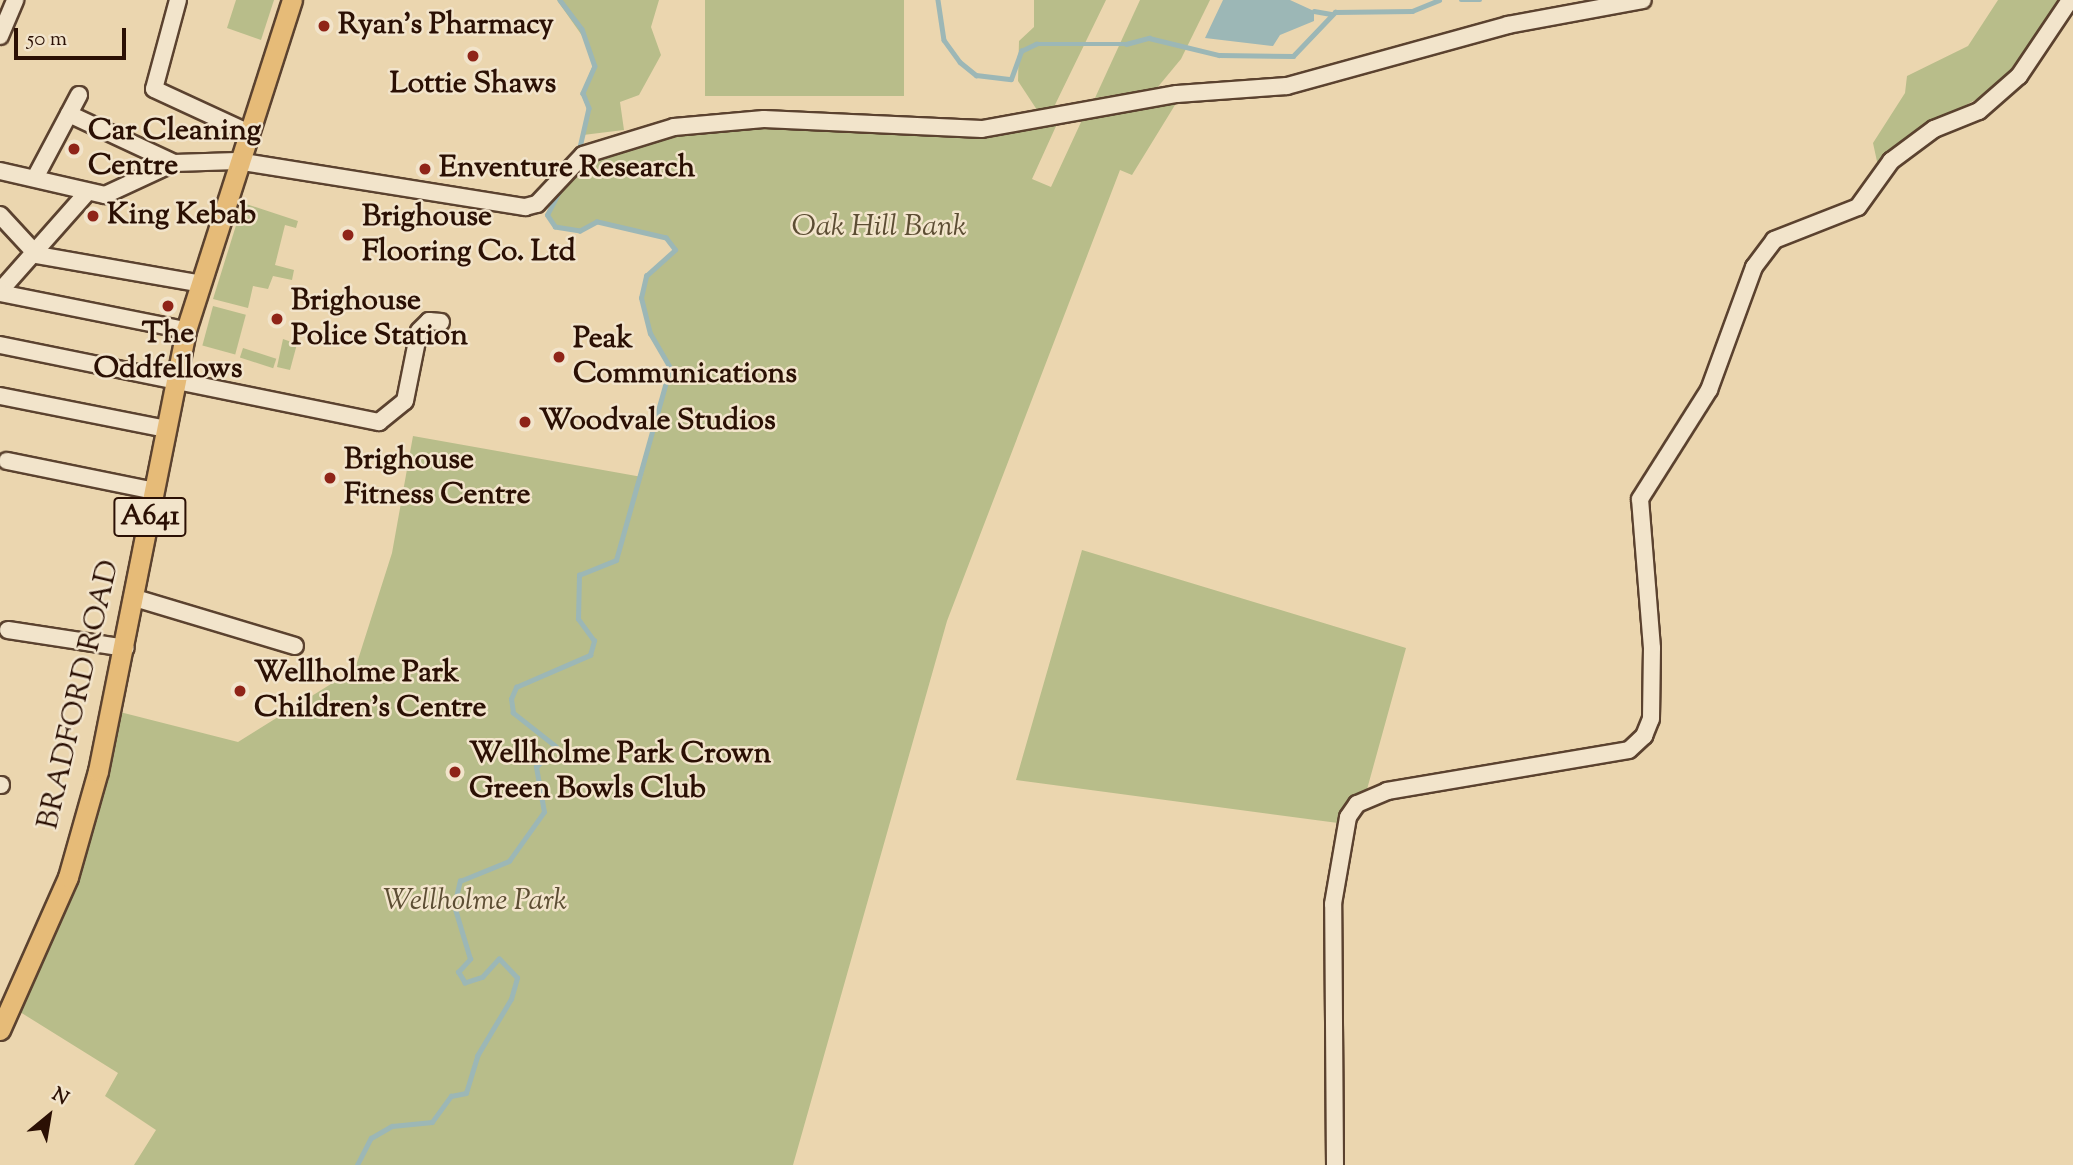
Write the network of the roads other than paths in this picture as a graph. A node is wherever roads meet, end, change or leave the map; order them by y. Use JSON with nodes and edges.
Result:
{"nodes":[{"id":1,"x":15,"y":0,"type":"edge"},
{"id":2,"x":178,"y":0,"type":"edge"},
{"id":3,"x":292,"y":0,"type":"edge"},
{"id":4,"x":1643,"y":0,"type":"edge"},
{"id":5,"x":2070,"y":0,"type":"edge"},
{"id":6,"x":0,"y":36,"type":"edge"},
{"id":7,"x":79,"y":95,"type":"dead end"},
{"id":8,"x":69,"y":114,"type":"junction"},
{"id":9,"x":247,"y":132,"type":"junction"},
{"id":10,"x":237,"y":161,"type":"junction"},
{"id":11,"x":174,"y":163,"type":"junction"},
{"id":12,"x":0,"y":171,"type":"edge"},
{"id":13,"x":35,"y":178,"type":"junction"},
{"id":14,"x":85,"y":195,"type":"junction"},
{"id":15,"x":0,"y":215,"type":"edge"},
{"id":16,"x":37,"y":255,"type":"junction"},
{"id":17,"x":198,"y":283,"type":"junction"},
{"id":18,"x":0,"y":292,"type":"edge"},
{"id":19,"x":441,"y":323,"type":"dead end"},
{"id":20,"x":186,"y":330,"type":"junction"},
{"id":21,"x":0,"y":345,"type":"edge"},
{"id":22,"x":177,"y":382,"type":"junction"},
{"id":23,"x":0,"y":396,"type":"edge"},
{"id":24,"x":166,"y":429,"type":"junction"},
{"id":25,"x":7,"y":461,"type":"dead end"},
{"id":26,"x":155,"y":491,"type":"junction"},
{"id":27,"x":135,"y":598,"type":"junction"},
{"id":28,"x":9,"y":630,"type":"dead end"},
{"id":29,"x":295,"y":646,"type":"dead end"},
{"id":30,"x":126,"y":648,"type":"junction"},
{"id":31,"x":0,"y":1030,"type":"edge"},
{"id":32,"x":1335,"y":1165,"type":"edge"}],
"edges":[{"from":1,"to":6,"type":"street"},
{"from":2,"to":9,"type":"street"},
{"from":3,"to":9,"type":"main road","name":"BRADFORD ROAD","number":"A641"},
{"from":4,"to":10,"type":"street"},
{"from":5,"to":32,"type":"street"},
{"from":7,"to":8,"type":"street"},
{"from":8,"to":11,"type":"street"},
{"from":8,"to":13,"type":"street"},
{"from":9,"to":10,"type":"main road","name":"BRADFORD ROAD","number":"A641"},
{"from":10,"to":11,"type":"street"},
{"from":10,"to":17,"type":"main road","name":"BRADFORD ROAD","number":"A641"},
{"from":11,"to":14,"type":"street"},
{"from":12,"to":13,"type":"street"},
{"from":13,"to":14,"type":"street"},
{"from":14,"to":16,"type":"street"},
{"from":15,"to":16,"type":"street"},
{"from":16,"to":17,"type":"street"},
{"from":16,"to":18,"type":"street"},
{"from":17,"to":20,"type":"main road","name":"BRADFORD ROAD","number":"A641"},
{"from":18,"to":20,"type":"street"},
{"from":19,"to":22,"type":"street"},
{"from":20,"to":22,"type":"main road","name":"BRADFORD ROAD","number":"A641"},
{"from":21,"to":22,"type":"street"},
{"from":22,"to":24,"type":"main road","name":"BRADFORD ROAD","number":"A641"},
{"from":23,"to":24,"type":"street"},
{"from":24,"to":26,"type":"main road","name":"BRADFORD ROAD","number":"A641"},
{"from":25,"to":26,"type":"street"},
{"from":26,"to":27,"type":"main road","name":"BRADFORD ROAD","number":"A641"},
{"from":27,"to":29,"type":"street"},
{"from":27,"to":30,"type":"main road","name":"BRADFORD ROAD","number":"A641"},
{"from":28,"to":30,"type":"street"},
{"from":30,"to":31,"type":"main road","name":"BRADFORD ROAD","number":"A641"}]}
